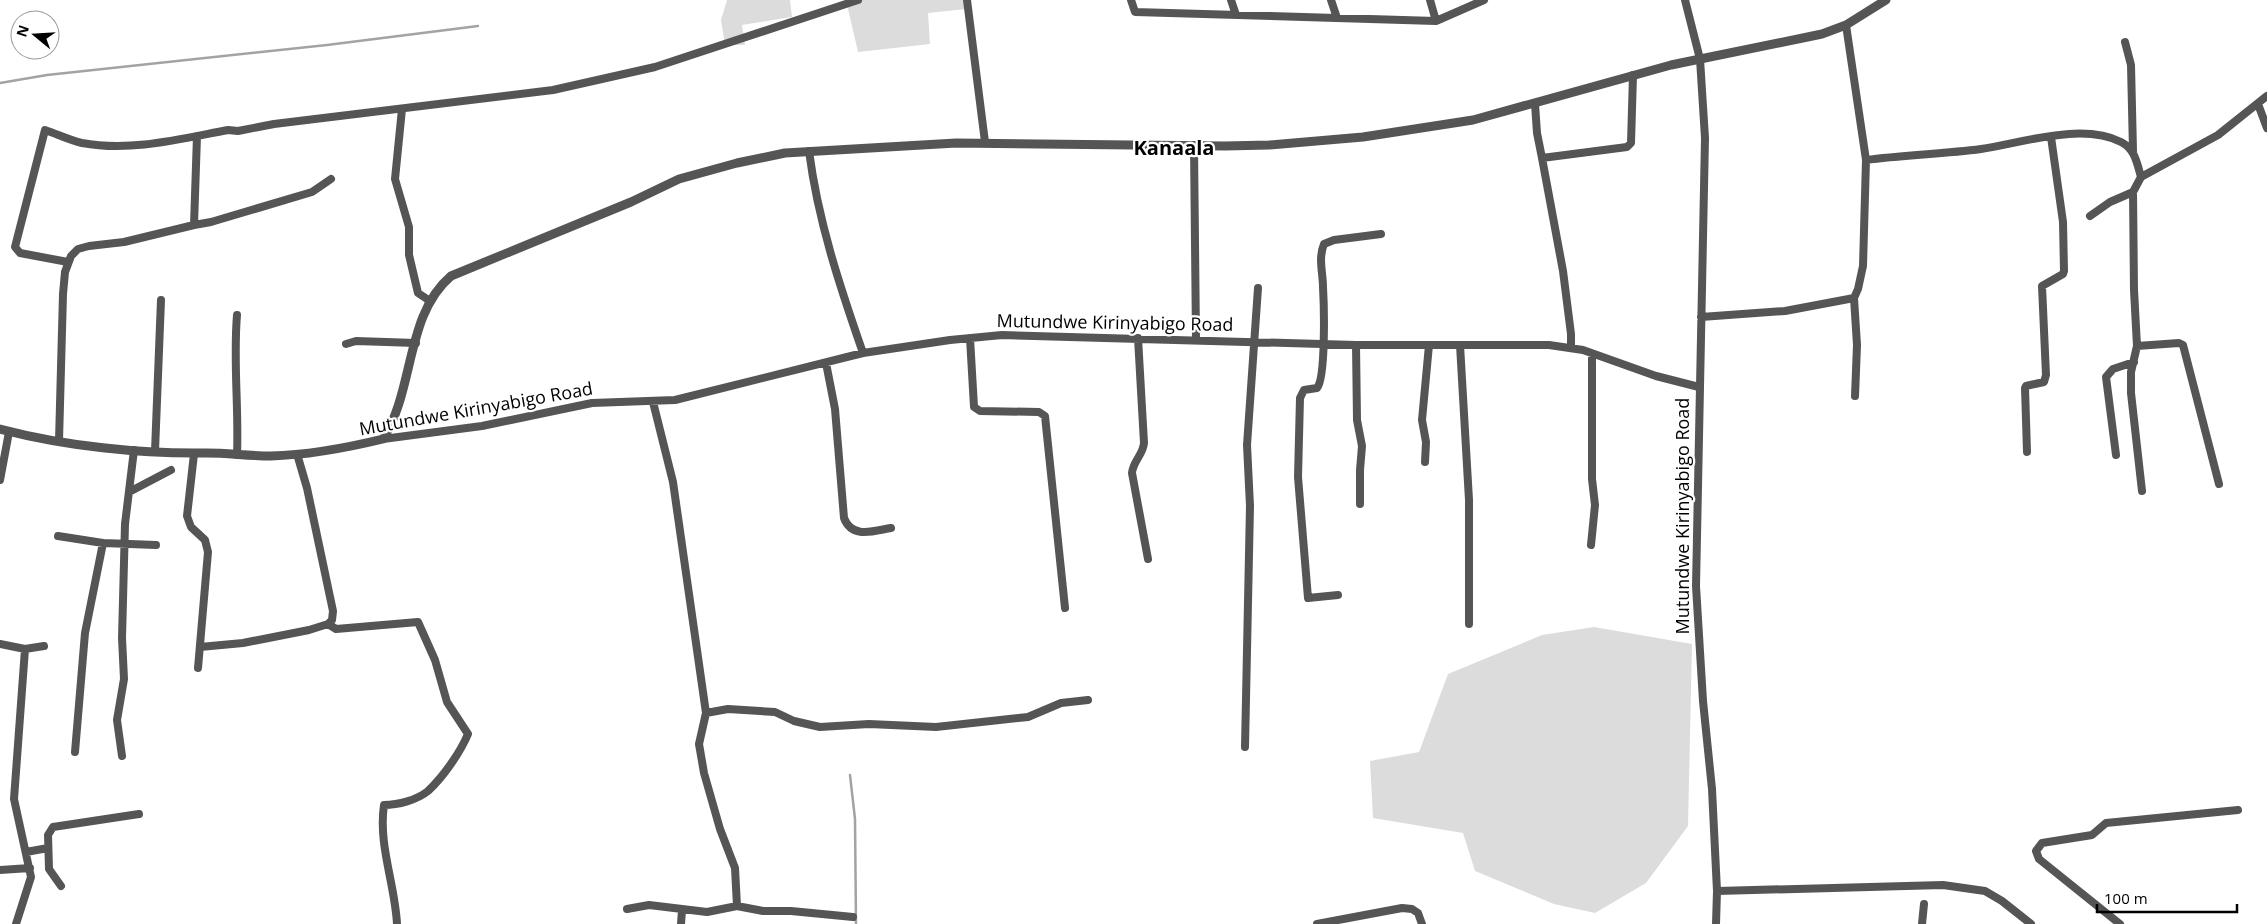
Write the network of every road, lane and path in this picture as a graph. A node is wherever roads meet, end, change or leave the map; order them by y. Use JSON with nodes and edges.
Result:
{"nodes":[{"id":1,"x":858,"y":0,"type":"edge"},
{"id":2,"x":967,"y":0,"type":"edge"},
{"id":3,"x":1131,"y":0,"type":"edge"},
{"id":4,"x":1231,"y":0,"type":"edge"},
{"id":5,"x":1331,"y":0,"type":"edge"},
{"id":6,"x":1430,"y":0,"type":"edge"},
{"id":7,"x":1484,"y":0,"type":"edge"},
{"id":8,"x":1685,"y":0,"type":"edge"},
{"id":9,"x":1886,"y":0,"type":"edge"},
{"id":10,"x":1236,"y":15,"type":"junction"},
{"id":11,"x":1337,"y":18,"type":"junction"},
{"id":12,"x":1436,"y":21,"type":"junction"},
{"id":13,"x":1846,"y":25,"type":"junction"},
{"id":14,"x":2125,"y":42,"type":"dead end"},
{"id":15,"x":1700,"y":58,"type":"junction"},
{"id":16,"x":1633,"y":75,"type":"junction"},
{"id":17,"x":2267,"y":96,"type":"edge"},
{"id":18,"x":1535,"y":104,"type":"junction"},
{"id":19,"x":2258,"y":104,"type":"junction"},
{"id":20,"x":402,"y":109,"type":"junction"},
{"id":21,"x":2267,"y":128,"type":"edge"},
{"id":22,"x":197,"y":136,"type":"junction"},
{"id":23,"x":2051,"y":137,"type":"junction"},
{"id":24,"x":985,"y":142,"type":"junction"},
{"id":25,"x":1194,"y":146,"type":"junction"},
{"id":26,"x":809,"y":151,"type":"junction"},
{"id":27,"x":2133,"y":151,"type":"junction"},
{"id":28,"x":1542,"y":158,"type":"junction"},
{"id":29,"x":1866,"y":160,"type":"junction"},
{"id":30,"x":2141,"y":177,"type":"junction"},
{"id":31,"x":331,"y":179,"type":"dead end"},
{"id":32,"x":2133,"y":192,"type":"junction"},
{"id":33,"x":2090,"y":216,"type":"dead end"},
{"id":34,"x":194,"y":226,"type":"junction"},
{"id":35,"x":1381,"y":234,"type":"dead end"},
{"id":36,"x":68,"y":262,"type":"junction"},
{"id":37,"x":1258,"y":288,"type":"dead end"},
{"id":38,"x":1854,"y":298,"type":"junction"},
{"id":39,"x":161,"y":300,"type":"dead end"},
{"id":40,"x":430,"y":301,"type":"junction"},
{"id":41,"x":237,"y":315,"type":"dead end"},
{"id":42,"x":1701,"y":317,"type":"junction"},
{"id":43,"x":970,"y":338,"type":"junction"},
{"id":44,"x":1138,"y":338,"type":"junction"},
{"id":45,"x":1196,"y":340,"type":"junction"},
{"id":46,"x":1255,"y":342,"type":"junction"},
{"id":47,"x":416,"y":343,"type":"junction"},
{"id":48,"x":1323,"y":343,"type":"junction"},
{"id":49,"x":346,"y":344,"type":"dead end"},
{"id":50,"x":1356,"y":345,"type":"junction"},
{"id":51,"x":1429,"y":345,"type":"junction"},
{"id":52,"x":1460,"y":345,"type":"junction"},
{"id":53,"x":2137,"y":346,"type":"junction"},
{"id":54,"x":1571,"y":347,"type":"junction"},
{"id":55,"x":863,"y":353,"type":"junction"},
{"id":56,"x":1592,"y":354,"type":"junction"},
{"id":57,"x":2134,"y":362,"type":"junction"},
{"id":58,"x":826,"y":363,"type":"junction"},
{"id":59,"x":1699,"y":388,"type":"junction"},
{"id":60,"x":1855,"y":396,"type":"dead end"},
{"id":61,"x":654,"y":402,"type":"junction"},
{"id":62,"x":4,"y":430,"type":"edge"},
{"id":63,"x":383,"y":439,"type":"junction"},
{"id":64,"x":59,"y":441,"type":"junction"},
{"id":65,"x":134,"y":450,"type":"junction"},
{"id":66,"x":155,"y":451,"type":"junction"},
{"id":67,"x":2028,"y":452,"type":"dead end"},
{"id":68,"x":194,"y":454,"type":"junction"},
{"id":69,"x":297,"y":454,"type":"junction"},
{"id":70,"x":237,"y":455,"type":"junction"},
{"id":71,"x":2116,"y":455,"type":"dead end"},
{"id":72,"x":1426,"y":462,"type":"dead end"},
{"id":73,"x":171,"y":470,"type":"dead end"},
{"id":74,"x":0,"y":480,"type":"edge"},
{"id":75,"x":2219,"y":484,"type":"dead end"},
{"id":76,"x":2142,"y":491,"type":"dead end"},
{"id":77,"x":129,"y":492,"type":"junction"},
{"id":78,"x":1360,"y":504,"type":"dead end"},
{"id":79,"x":891,"y":528,"type":"dead end"},
{"id":80,"x":58,"y":536,"type":"dead end"},
{"id":81,"x":103,"y":542,"type":"junction"},
{"id":82,"x":124,"y":544,"type":"junction"},
{"id":83,"x":156,"y":545,"type":"dead end"},
{"id":84,"x":1591,"y":545,"type":"dead end"},
{"id":85,"x":1148,"y":559,"type":"dead end"},
{"id":86,"x":1338,"y":595,"type":"dead end"},
{"id":87,"x":1065,"y":608,"type":"dead end"},
{"id":88,"x":328,"y":624,"type":"junction"},
{"id":89,"x":1469,"y":624,"type":"dead end"},
{"id":90,"x":0,"y":644,"type":"edge"},
{"id":91,"x":44,"y":646,"type":"dead end"},
{"id":92,"x":200,"y":647,"type":"junction"},
{"id":93,"x":25,"y":649,"type":"junction"},
{"id":94,"x":198,"y":668,"type":"dead end"},
{"id":95,"x":1088,"y":700,"type":"dead end"},
{"id":96,"x":706,"y":713,"type":"junction"},
{"id":97,"x":1245,"y":747,"type":"dead end"},
{"id":98,"x":75,"y":752,"type":"dead end"},
{"id":99,"x":122,"y":756,"type":"dead end"},
{"id":100,"x":2238,"y":810,"type":"dead end"},
{"id":101,"x":140,"y":814,"type":"dead end"},
{"id":102,"x":48,"y":848,"type":"junction"},
{"id":103,"x":26,"y":852,"type":"junction"},
{"id":104,"x":30,"y":868,"type":"junction"},
{"id":105,"x":0,"y":870,"type":"edge"},
{"id":106,"x":61,"y":886,"type":"dead end"},
{"id":107,"x":1717,"y":891,"type":"junction"},
{"id":108,"x":1924,"y":904,"type":"dead end"},
{"id":109,"x":736,"y":906,"type":"junction"},
{"id":110,"x":626,"y":909,"type":"dead end"},
{"id":111,"x":682,"y":910,"type":"junction"},
{"id":112,"x":853,"y":918,"type":"dead end"},
{"id":113,"x":16,"y":924,"type":"edge"},
{"id":114,"x":397,"y":924,"type":"edge"},
{"id":115,"x":681,"y":924,"type":"edge"},
{"id":116,"x":1317,"y":924,"type":"edge"},
{"id":117,"x":1422,"y":924,"type":"edge"},
{"id":118,"x":1716,"y":924,"type":"edge"},
{"id":119,"x":1922,"y":924,"type":"edge"},
{"id":120,"x":2031,"y":924,"type":"edge"},
{"id":121,"x":2120,"y":924,"type":"edge"}],
"edges":[{"from":1,"to":20,"type":"street"},
{"from":2,"to":24,"type":"street"},
{"from":3,"to":10,"type":"street"},
{"from":4,"to":10,"type":"street"},
{"from":5,"to":11,"type":"street"},
{"from":6,"to":12,"type":"street"},
{"from":7,"to":12,"type":"street"},
{"from":8,"to":15,"type":"street"},
{"from":9,"to":13,"type":"street"},
{"from":10,"to":11,"type":"street"},
{"from":11,"to":12,"type":"street"},
{"from":13,"to":15,"type":"street"},
{"from":13,"to":29,"type":"street"},
{"from":14,"to":27,"type":"street"},
{"from":15,"to":16,"type":"street"},
{"from":15,"to":42,"type":"street"},
{"from":16,"to":18,"type":"street"},
{"from":16,"to":28,"type":"street"},
{"from":17,"to":19,"type":"street"},
{"from":18,"to":25,"type":"street"},
{"from":18,"to":28,"type":"street"},
{"from":19,"to":21,"type":"street"},
{"from":19,"to":30,"type":"street"},
{"from":20,"to":22,"type":"street"},
{"from":20,"to":40,"type":"street"},
{"from":22,"to":34,"type":"street"},
{"from":22,"to":36,"type":"street"},
{"from":23,"to":27,"type":"street"},
{"from":23,"to":29,"type":"street"},
{"from":23,"to":67,"type":"street"},
{"from":24,"to":25,"type":"street"},
{"from":24,"to":26,"type":"street"},
{"from":25,"to":45,"type":"street"},
{"from":26,"to":40,"type":"street"},
{"from":26,"to":55,"type":"street"},
{"from":27,"to":30,"type":"street"},
{"from":28,"to":54,"type":"street"},
{"from":29,"to":38,"type":"street"},
{"from":30,"to":32,"type":"street"},
{"from":31,"to":34,"type":"street"},
{"from":32,"to":33,"type":"street"},
{"from":32,"to":53,"type":"street"},
{"from":34,"to":36,"type":"street"},
{"from":35,"to":48,"type":"street"},
{"from":36,"to":64,"type":"street"},
{"from":37,"to":46,"type":"street"},
{"from":38,"to":42,"type":"street"},
{"from":38,"to":60,"type":"street"},
{"from":39,"to":66,"type":"street"},
{"from":40,"to":47,"type":"street"},
{"from":41,"to":70,"type":"street"},
{"from":42,"to":59,"type":"street"},
{"from":43,"to":44,"type":"street","name":"Mutundwe Kirinyabigo Road"},
{"from":43,"to":55,"type":"street","name":"Mutundwe Kirinyabigo Road"},
{"from":43,"to":87,"type":"street"},
{"from":44,"to":45,"type":"street","name":"Mutundwe Kirinyabigo Road"},
{"from":44,"to":85,"type":"street"},
{"from":45,"to":46,"type":"street","name":"Mutundwe Kirinyabigo Road"},
{"from":46,"to":48,"type":"street","name":"Mutundwe Kirinyabigo Road"},
{"from":46,"to":97,"type":"street"},
{"from":47,"to":49,"type":"street"},
{"from":47,"to":63,"type":"street"},
{"from":48,"to":50,"type":"street","name":"Mutundwe Kirinyabigo Road"},
{"from":48,"to":86,"type":"street"},
{"from":50,"to":51,"type":"street","name":"Mutundwe Kirinyabigo Road"},
{"from":50,"to":78,"type":"street"},
{"from":51,"to":52,"type":"street","name":"Mutundwe Kirinyabigo Road"},
{"from":51,"to":72,"type":"street"},
{"from":52,"to":54,"type":"street","name":"Mutundwe Kirinyabigo Road"},
{"from":52,"to":89,"type":"street"},
{"from":53,"to":57,"type":"street"},
{"from":53,"to":75,"type":"street"},
{"from":54,"to":56,"type":"street","name":"Mutundwe Kirinyabigo Road"},
{"from":55,"to":58,"type":"street","name":"Mutundwe Kirinyabigo Road"},
{"from":56,"to":59,"type":"street","name":"Mutundwe Kirinyabigo Road"},
{"from":56,"to":84,"type":"street"},
{"from":57,"to":71,"type":"street"},
{"from":57,"to":76,"type":"street"},
{"from":58,"to":61,"type":"street","name":"Mutundwe Kirinyabigo Road"},
{"from":58,"to":79,"type":"street"},
{"from":59,"to":107,"type":"street","name":"Mutundwe Kirinyabigo Road"},
{"from":61,"to":63,"type":"street","name":"Mutundwe Kirinyabigo Road"},
{"from":61,"to":96,"type":"street"},
{"from":62,"to":64,"type":"street","name":"Mutundwe Kirinyabigo Road"},
{"from":62,"to":74,"type":"street"},
{"from":63,"to":69,"type":"street","name":"Mutundwe Kirinyabigo Road"},
{"from":64,"to":65,"type":"street","name":"Mutundwe Kirinyabigo Road"},
{"from":65,"to":66,"type":"street","name":"Mutundwe Kirinyabigo Road"},
{"from":65,"to":77,"type":"street"},
{"from":66,"to":68,"type":"street","name":"Mutundwe Kirinyabigo Road"},
{"from":68,"to":70,"type":"street","name":"Mutundwe Kirinyabigo Road"},
{"from":68,"to":92,"type":"street"},
{"from":69,"to":70,"type":"street","name":"Mutundwe Kirinyabigo Road"},
{"from":69,"to":88,"type":"street"},
{"from":73,"to":77,"type":"street"},
{"from":77,"to":82,"type":"street"},
{"from":80,"to":81,"type":"street"},
{"from":81,"to":82,"type":"street"},
{"from":81,"to":98,"type":"street"},
{"from":82,"to":83,"type":"street"},
{"from":82,"to":99,"type":"street"},
{"from":88,"to":92,"type":"street"},
{"from":88,"to":114,"type":"street"},
{"from":90,"to":93,"type":"street"},
{"from":91,"to":93,"type":"street"},
{"from":92,"to":94,"type":"street"},
{"from":93,"to":103,"type":"street"},
{"from":95,"to":96,"type":"street"},
{"from":96,"to":109,"type":"street"},
{"from":100,"to":121,"type":"street"},
{"from":101,"to":102,"type":"street"},
{"from":102,"to":103,"type":"street"},
{"from":102,"to":106,"type":"street"},
{"from":103,"to":104,"type":"street"},
{"from":104,"to":105,"type":"street"},
{"from":104,"to":113,"type":"street"},
{"from":107,"to":118,"type":"street","name":"Mutundwe Kirinyabigo Road"},
{"from":107,"to":120,"type":"street"},
{"from":108,"to":119,"type":"street"},
{"from":109,"to":111,"type":"street"},
{"from":109,"to":112,"type":"street"},
{"from":110,"to":111,"type":"street"},
{"from":111,"to":115,"type":"street"},
{"from":116,"to":117,"type":"street"}]}
